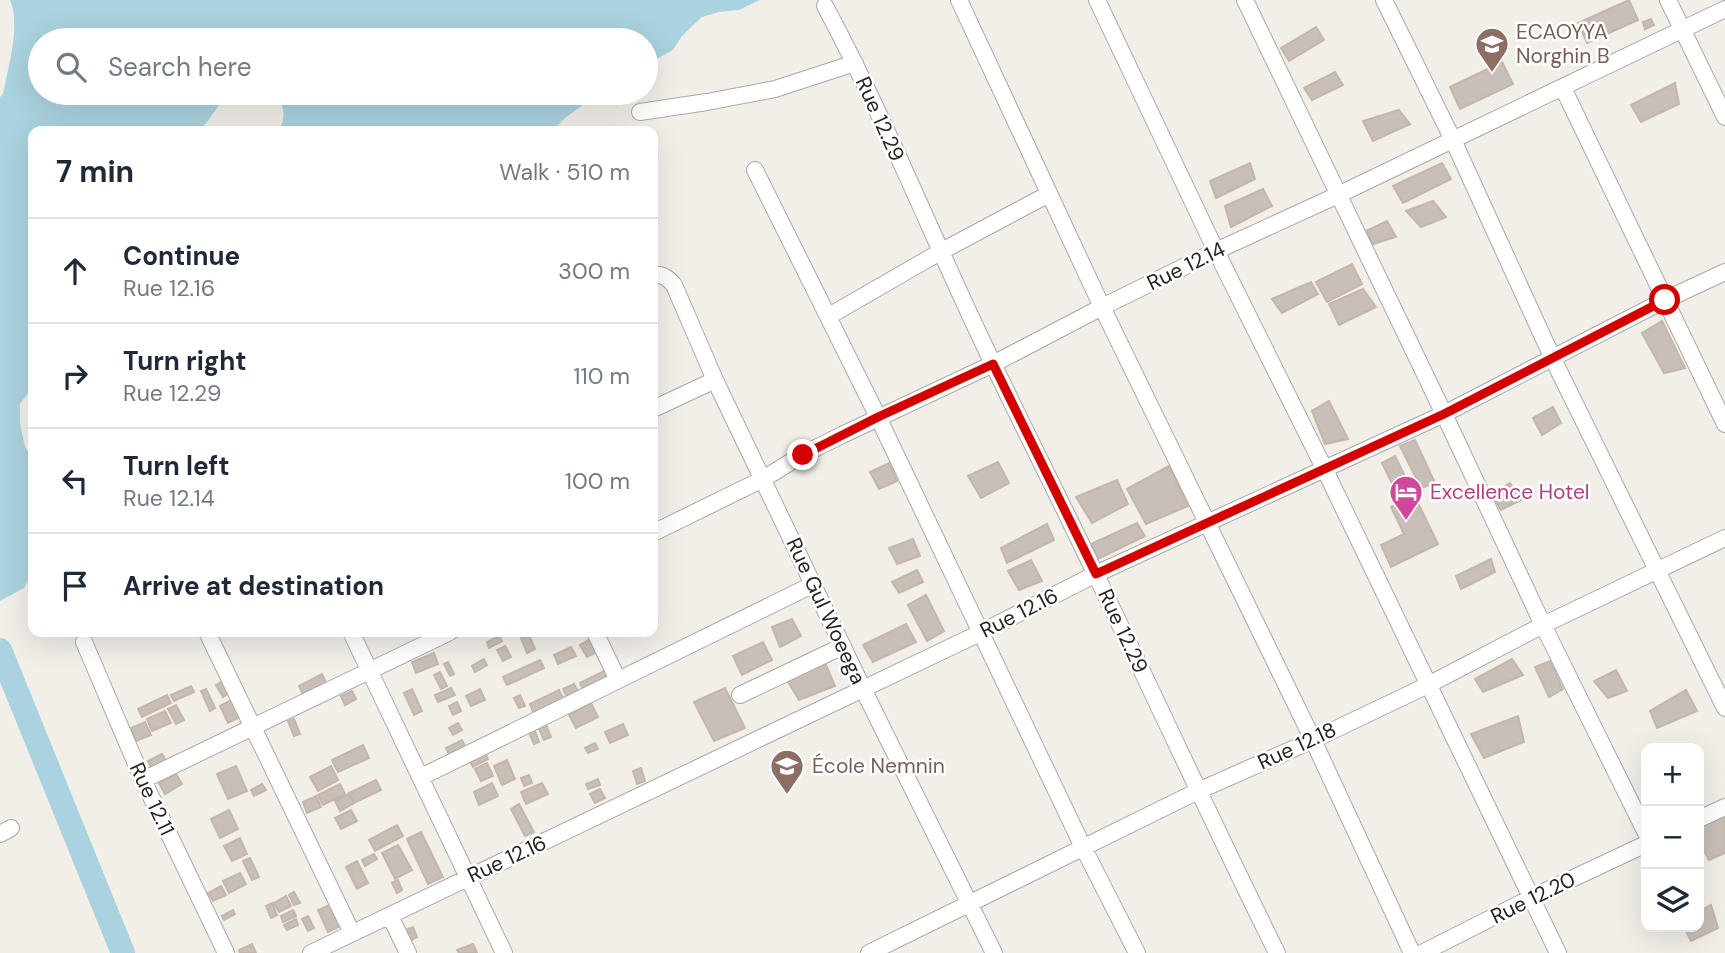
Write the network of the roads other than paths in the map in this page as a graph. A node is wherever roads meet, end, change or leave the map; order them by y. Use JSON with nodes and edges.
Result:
{"nodes":[{"id":1,"x":960,"y":0,"type":"edge"},
{"id":2,"x":1097,"y":0,"type":"edge"},
{"id":3,"x":1245,"y":0,"type":"edge"},
{"id":4,"x":1384,"y":0,"type":"edge"},
{"id":5,"x":1668,"y":0,"type":"edge"},
{"id":6,"x":825,"y":6,"type":"dead end"},
{"id":7,"x":1725,"y":9,"type":"edge"},
{"id":8,"x":1682,"y":30,"type":"junction"},
{"id":9,"x":855,"y":63,"type":"junction"},
{"id":10,"x":1563,"y":88,"type":"junction"},
{"id":11,"x":640,"y":112,"type":"dead end"},
{"id":12,"x":1725,"y":117,"type":"edge"},
{"id":13,"x":1453,"y":140,"type":"junction"},
{"id":14,"x":755,"y":170,"type":"dead end"},
{"id":15,"x":1049,"y":194,"type":"junction"},
{"id":16,"x":1338,"y":195,"type":"junction"},
{"id":17,"x":1216,"y":251,"type":"junction"},
{"id":18,"x":940,"y":252,"type":"junction"},
{"id":19,"x":1725,"y":272,"type":"edge"},
{"id":20,"x":658,"y":276,"type":"edge"},
{"id":21,"x":1665,"y":300,"type":"junction"},
{"id":22,"x":1102,"y":307,"type":"junction"},
{"id":23,"x":829,"y":317,"type":"junction"},
{"id":24,"x":1553,"y":359,"type":"junction"},
{"id":25,"x":993,"y":364,"type":"junction"},
{"id":26,"x":715,"y":380,"type":"junction"},
{"id":27,"x":658,"y":407,"type":"edge"},
{"id":28,"x":1444,"y":414,"type":"junction"},
{"id":29,"x":878,"y":417,"type":"junction"},
{"id":30,"x":1725,"y":424,"type":"edge"},
{"id":31,"x":1324,"y":468,"type":"junction"},
{"id":32,"x":763,"y":479,"type":"junction"},
{"id":33,"x":1207,"y":523,"type":"junction"},
{"id":34,"x":658,"y":531,"type":"edge"},
{"id":35,"x":1725,"y":538,"type":"edge"},
{"id":36,"x":1658,"y":570,"type":"junction"},
{"id":37,"x":1096,"y":574,"type":"junction"},
{"id":38,"x":814,"y":584,"type":"junction"},
{"id":39,"x":1543,"y":625,"type":"junction"},
{"id":40,"x":982,"y":632,"type":"junction"},
{"id":41,"x":209,"y":637,"type":"edge"},
{"id":42,"x":353,"y":637,"type":"edge"},
{"id":43,"x":439,"y":637,"type":"edge"},
{"id":44,"x":597,"y":637,"type":"edge"},
{"id":45,"x":84,"y":642,"type":"dead end"},
{"id":46,"x":843,"y":646,"type":"junction"},
{"id":47,"x":368,"y":671,"type":"junction"},
{"id":48,"x":618,"y":680,"type":"junction"},
{"id":49,"x":1428,"y":685,"type":"junction"},
{"id":50,"x":863,"y":689,"type":"junction"},
{"id":51,"x":740,"y":695,"type":"dead end"},
{"id":52,"x":1725,"y":708,"type":"edge"},
{"id":53,"x":254,"y":727,"type":"junction"},
{"id":54,"x":1313,"y":740,"type":"junction"},
{"id":55,"x":421,"y":776,"type":"junction"},
{"id":56,"x":143,"y":780,"type":"junction"},
{"id":57,"x":1198,"y":792,"type":"junction"},
{"id":58,"x":1725,"y":807,"type":"edge"},
{"id":59,"x":1704,"y":817,"type":"edge"},
{"id":60,"x":1641,"y":823,"type":"edge"},
{"id":61,"x":1641,"y":846,"type":"edge"},
{"id":62,"x":1083,"y":847,"type":"junction"},
{"id":63,"x":469,"y":877,"type":"junction"},
{"id":64,"x":1531,"y":898,"type":"junction"},
{"id":65,"x":970,"y":903,"type":"junction"},
{"id":66,"x":390,"y":916,"type":"junction"},
{"id":67,"x":352,"y":933,"type":"junction"},
{"id":68,"x":226,"y":953,"type":"edge"},
{"id":69,"x":311,"y":953,"type":"edge"},
{"id":70,"x":408,"y":953,"type":"edge"},
{"id":71,"x":504,"y":953,"type":"edge"},
{"id":72,"x":870,"y":953,"type":"edge"},
{"id":73,"x":994,"y":953,"type":"edge"},
{"id":74,"x":1137,"y":953,"type":"edge"},
{"id":75,"x":1276,"y":953,"type":"edge"},
{"id":76,"x":1412,"y":953,"type":"edge"},
{"id":77,"x":1422,"y":953,"type":"edge"},
{"id":78,"x":1558,"y":953,"type":"edge"}],
"edges":[{"from":1,"to":15,"type":"street"},
{"from":2,"to":17,"type":"street"},
{"from":3,"to":16,"type":"street"},
{"from":4,"to":13,"type":"street"},
{"from":5,"to":8,"type":"street"},
{"from":6,"to":9,"type":"street","name":"Rue 12.29"},
{"from":7,"to":8,"type":"street","name":"Rue 12.14"},
{"from":8,"to":10,"type":"street","name":"Rue 12.14"},
{"from":8,"to":12,"type":"street"},
{"from":9,"to":11,"type":"street"},
{"from":9,"to":18,"type":"street","name":"Rue 12.29"},
{"from":10,"to":13,"type":"street","name":"Rue 12.14"},
{"from":10,"to":21,"type":"street"},
{"from":13,"to":16,"type":"street","name":"Rue 12.14"},
{"from":13,"to":24,"type":"street"},
{"from":14,"to":23,"type":"street"},
{"from":15,"to":18,"type":"street"},
{"from":15,"to":22,"type":"street"},
{"from":16,"to":17,"type":"street","name":"Rue 12.14"},
{"from":16,"to":28,"type":"street"},
{"from":17,"to":22,"type":"street","name":"Rue 12.14"},
{"from":17,"to":31,"type":"street"},
{"from":18,"to":23,"type":"street"},
{"from":18,"to":25,"type":"street","name":"Rue 12.29"},
{"from":19,"to":21,"type":"street","name":"Rue 12.16"},
{"from":20,"to":26,"type":"street","name":"Rue Gul Woeega"},
{"from":21,"to":24,"type":"street","name":"Rue 12.16"},
{"from":21,"to":30,"type":"street"},
{"from":22,"to":25,"type":"street","name":"Rue 12.14"},
{"from":22,"to":33,"type":"street"},
{"from":23,"to":29,"type":"street"},
{"from":24,"to":28,"type":"street","name":"Rue 12.16"},
{"from":24,"to":36,"type":"street"},
{"from":25,"to":29,"type":"street","name":"Rue 12.14"},
{"from":25,"to":37,"type":"street","name":"Rue 12.29"},
{"from":26,"to":27,"type":"street"},
{"from":26,"to":32,"type":"street","name":"Rue Gul Woeega"},
{"from":28,"to":31,"type":"street","name":"Rue 12.16"},
{"from":28,"to":39,"type":"street"},
{"from":29,"to":32,"type":"street","name":"Rue 12.14"},
{"from":29,"to":40,"type":"street"},
{"from":31,"to":33,"type":"street","name":"Rue 12.16"},
{"from":31,"to":49,"type":"street"},
{"from":32,"to":34,"type":"street","name":"Rue 12.14"},
{"from":32,"to":38,"type":"street","name":"Rue Gul Woeega"},
{"from":33,"to":37,"type":"street","name":"Rue 12.16"},
{"from":33,"to":54,"type":"street"},
{"from":35,"to":36,"type":"street","name":"Rue 12.18"},
{"from":36,"to":39,"type":"street","name":"Rue 12.18"},
{"from":36,"to":52,"type":"street"},
{"from":37,"to":40,"type":"street","name":"Rue 12.16"},
{"from":37,"to":57,"type":"street","name":"Rue 12.29"},
{"from":38,"to":46,"type":"street","name":"Rue Gul Woeega"},
{"from":38,"to":48,"type":"street"},
{"from":39,"to":49,"type":"street","name":"Rue 12.18"},
{"from":39,"to":60,"type":"street"},
{"from":40,"to":50,"type":"street","name":"Rue 12.16"},
{"from":40,"to":62,"type":"street"},
{"from":41,"to":53,"type":"street"},
{"from":42,"to":47,"type":"street"},
{"from":43,"to":47,"type":"street"},
{"from":44,"to":48,"type":"street"},
{"from":45,"to":56,"type":"street","name":"Rue 12.11"},
{"from":46,"to":50,"type":"street","name":"Rue Gul Woeega"},
{"from":46,"to":51,"type":"street"},
{"from":47,"to":53,"type":"street"},
{"from":47,"to":55,"type":"street"},
{"from":48,"to":55,"type":"street"},
{"from":49,"to":54,"type":"street","name":"Rue 12.18"},
{"from":49,"to":64,"type":"street"},
{"from":50,"to":63,"type":"street","name":"Rue 12.16"},
{"from":50,"to":65,"type":"street","name":"Rue Gul Woeega"},
{"from":53,"to":56,"type":"street"},
{"from":53,"to":67,"type":"street"},
{"from":54,"to":57,"type":"street","name":"Rue 12.18"},
{"from":54,"to":76,"type":"street"},
{"from":55,"to":63,"type":"street"},
{"from":56,"to":68,"type":"street","name":"Rue 12.11"},
{"from":57,"to":62,"type":"street","name":"Rue 12.18"},
{"from":57,"to":75,"type":"street","name":"Rue 12.29"},
{"from":58,"to":59,"type":"street"},
{"from":61,"to":64,"type":"street","name":"Rue 12.20"},
{"from":62,"to":65,"type":"street","name":"Rue 12.18"},
{"from":62,"to":74,"type":"street"},
{"from":63,"to":66,"type":"street","name":"Rue 12.16"},
{"from":63,"to":71,"type":"street"},
{"from":64,"to":77,"type":"street","name":"Rue 12.20"},
{"from":64,"to":78,"type":"street"},
{"from":65,"to":72,"type":"street","name":"Rue 12.18"},
{"from":65,"to":73,"type":"street","name":"Rue Gul Woeega"},
{"from":66,"to":67,"type":"street","name":"Rue 12.16"},
{"from":66,"to":70,"type":"street"},
{"from":67,"to":69,"type":"street","name":"Rue 12.16"}]}
